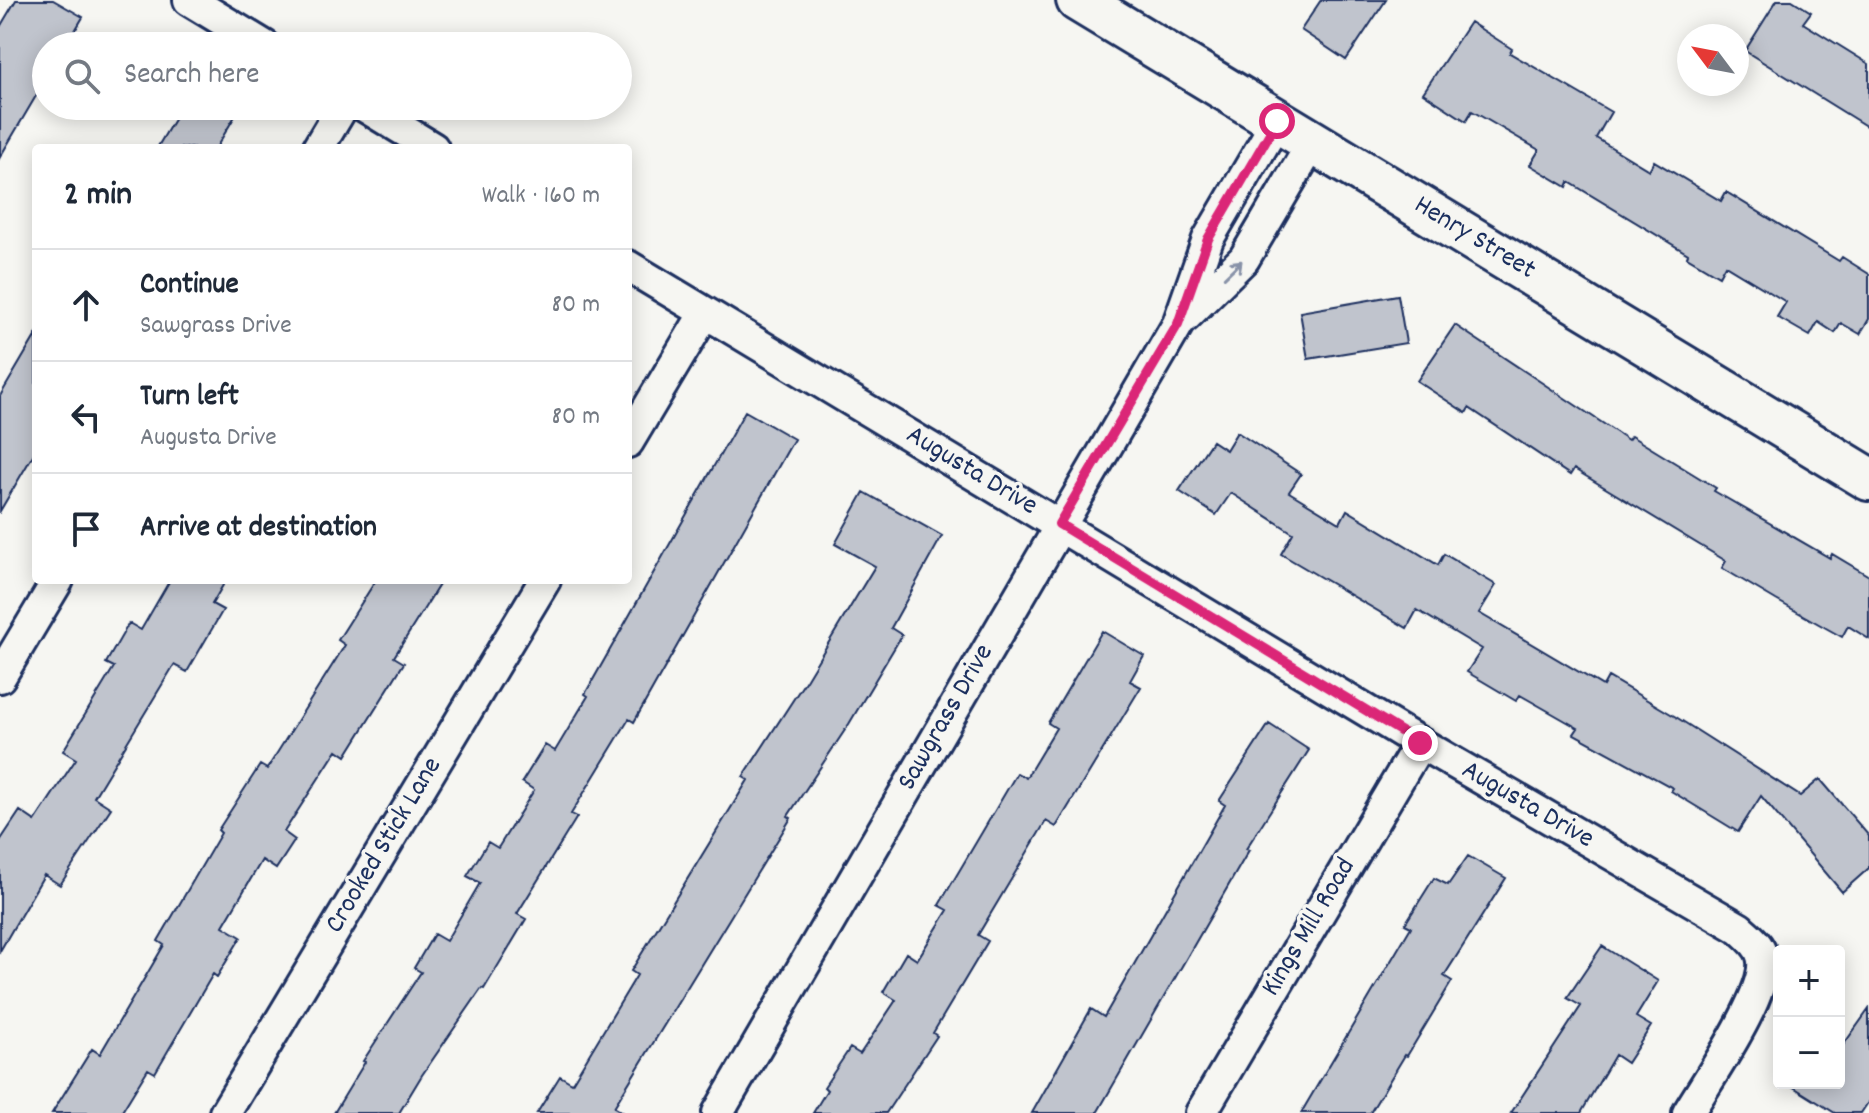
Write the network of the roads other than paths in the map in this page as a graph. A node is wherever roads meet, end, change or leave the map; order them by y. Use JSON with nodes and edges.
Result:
{"nodes":[{"id":1,"x":189,"y":0,"type":"edge"},
{"id":2,"x":1078,"y":0,"type":"edge"},
{"id":3,"x":242,"y":32,"type":"edge"},
{"id":4,"x":335,"y":120,"type":"edge"},
{"id":5,"x":387,"y":120,"type":"edge"},
{"id":6,"x":1277,"y":121,"type":"junction"},
{"id":7,"x":1313,"y":142,"type":"junction"},
{"id":8,"x":320,"y":144,"type":"edge"},
{"id":9,"x":426,"y":144,"type":"edge"},
{"id":10,"x":632,"y":268,"type":"edge"},
{"id":11,"x":705,"y":313,"type":"junction"},
{"id":12,"x":1178,"y":324,"type":"junction"},
{"id":13,"x":632,"y":435,"type":"edge"},
{"id":14,"x":1869,"y":479,"type":"edge"},
{"id":15,"x":1059,"y":524,"type":"junction"},
{"id":16,"x":56,"y":584,"type":"edge"},
{"id":17,"x":543,"y":584,"type":"edge"},
{"id":18,"x":0,"y":677,"type":"edge"},
{"id":19,"x":1420,"y":743,"type":"junction"},
{"id":20,"x":225,"y":1113,"type":"edge"},
{"id":21,"x":718,"y":1113,"type":"edge"},
{"id":22,"x":1201,"y":1113,"type":"edge"},
{"id":23,"x":1688,"y":1113,"type":"edge"}],
"edges":[{"from":1,"to":3,"type":"street"},
{"from":2,"to":6,"type":"street","name":"Henry Street"},
{"from":4,"to":8,"type":"street"},
{"from":5,"to":9,"type":"street"},
{"from":6,"to":7,"type":"street","name":"Henry Street"},
{"from":6,"to":12,"type":"street","name":"Sawgrass Drive"},
{"from":12,"to":7,"type":"street","name":"Sawgrass Drive","one_way":true},
{"from":7,"to":14,"type":"street","name":"Henry Street"},
{"from":10,"to":11,"type":"street","name":"Augusta Drive"},
{"from":11,"to":13,"type":"street"},
{"from":11,"to":15,"type":"street","name":"Augusta Drive"},
{"from":12,"to":15,"type":"street","name":"Sawgrass Drive"},
{"from":15,"to":19,"type":"street","name":"Augusta Drive"},
{"from":15,"to":21,"type":"street","name":"Sawgrass Drive"},
{"from":16,"to":18,"type":"street"},
{"from":17,"to":20,"type":"street","name":"Crooked Stick Lane"},
{"from":19,"to":22,"type":"street","name":"Kings Mill Road"},
{"from":19,"to":23,"type":"street","name":"Augusta Drive"}]}
